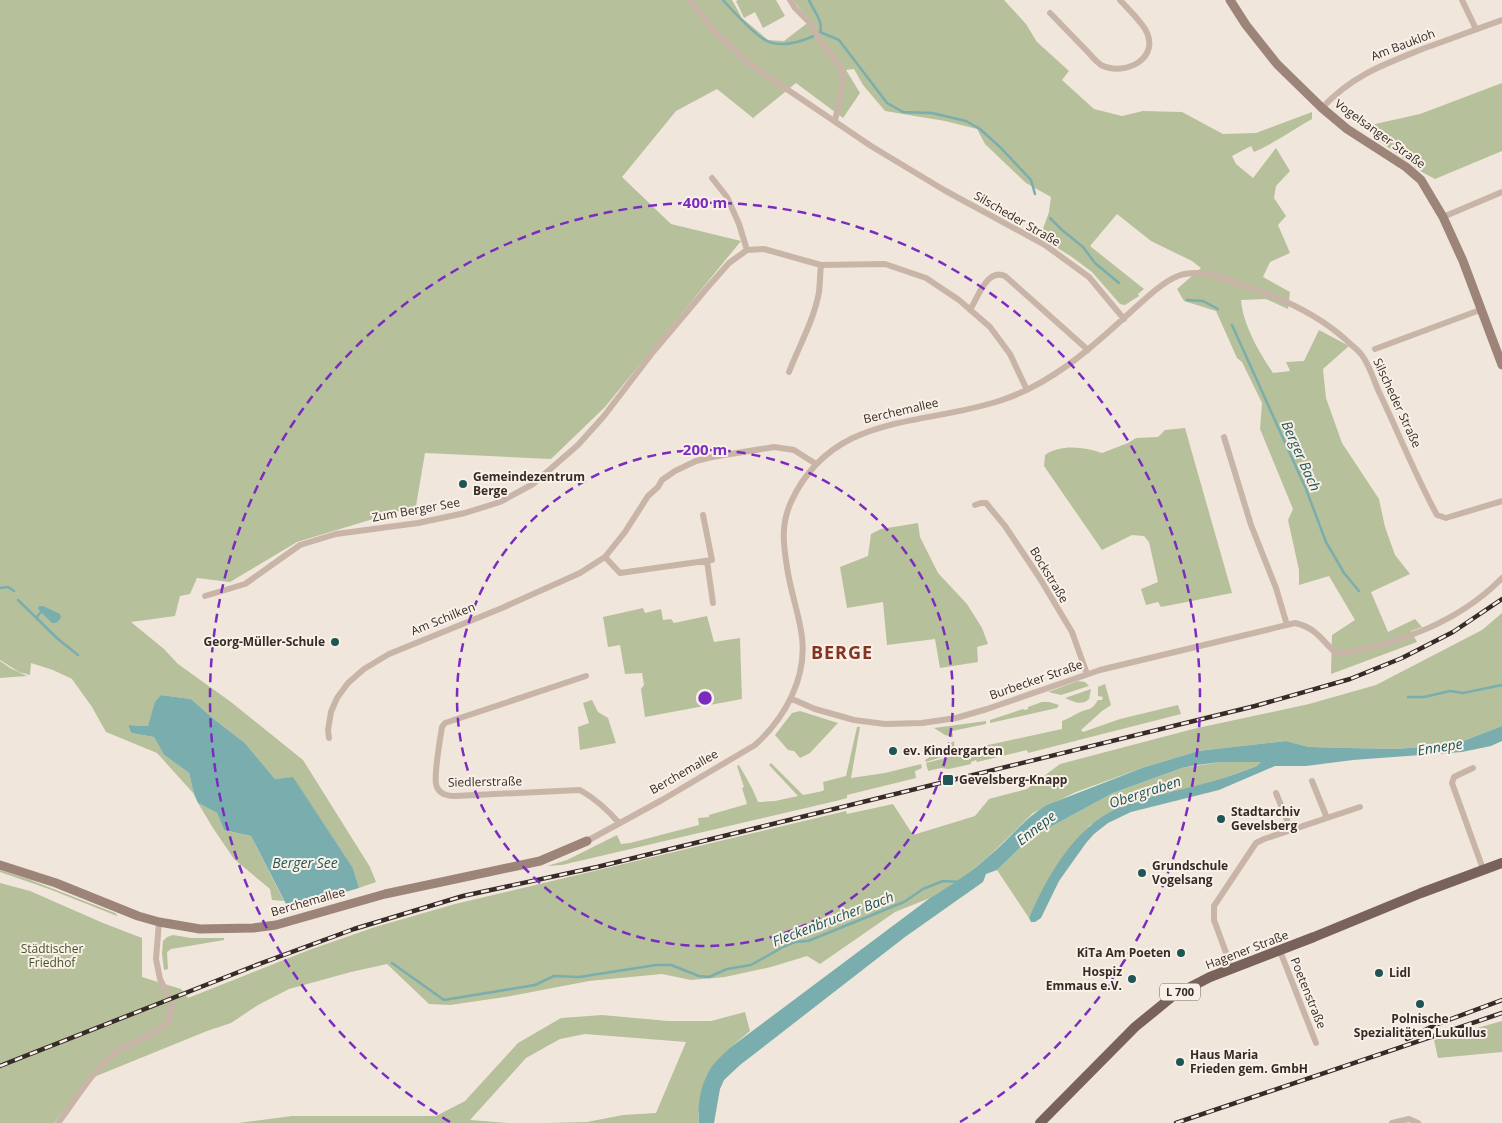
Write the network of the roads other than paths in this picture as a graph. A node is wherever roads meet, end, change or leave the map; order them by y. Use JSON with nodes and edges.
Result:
{"nodes":[{"id":1,"x":690,"y":0,"type":"edge"},
{"id":2,"x":790,"y":0,"type":"edge"},
{"id":3,"x":1120,"y":0,"type":"edge"},
{"id":4,"x":1230,"y":0,"type":"edge"},
{"id":5,"x":1462,"y":0,"type":"edge"},
{"id":6,"x":1050,"y":13,"type":"dead end"},
{"id":7,"x":1502,"y":20,"type":"edge"},
{"id":8,"x":1476,"y":29,"type":"junction"},
{"id":9,"x":1322,"y":108,"type":"junction"},
{"id":10,"x":835,"y":121,"type":"junction"},
{"id":11,"x":712,"y":178,"type":"dead end"},
{"id":12,"x":1502,"y":192,"type":"edge"},
{"id":13,"x":1444,"y":216,"type":"junction"},
{"id":14,"x":747,"y":250,"type":"junction"},
{"id":15,"x":821,"y":265,"type":"junction"},
{"id":16,"x":970,"y":310,"type":"junction"},
{"id":17,"x":1480,"y":310,"type":"junction"},
{"id":18,"x":1124,"y":319,"type":"junction"},
{"id":19,"x":1375,"y":349,"type":"dead end"},
{"id":20,"x":1088,"y":350,"type":"junction"},
{"id":21,"x":1502,"y":365,"type":"edge"},
{"id":22,"x":789,"y":372,"type":"dead end"},
{"id":23,"x":1028,"y":390,"type":"junction"},
{"id":24,"x":1224,"y":437,"type":"dead end"},
{"id":25,"x":816,"y":464,"type":"junction"},
{"id":26,"x":1502,"y":501,"type":"edge"},
{"id":27,"x":975,"y":505,"type":"dead end"},
{"id":28,"x":703,"y":516,"type":"dead end"},
{"id":29,"x":605,"y":557,"type":"junction"},
{"id":30,"x":707,"y":561,"type":"junction"},
{"id":31,"x":1502,"y":578,"type":"edge"},
{"id":32,"x":205,"y":596,"type":"dead end"},
{"id":33,"x":713,"y":603,"type":"dead end"},
{"id":34,"x":1287,"y":625,"type":"junction"},
{"id":35,"x":1087,"y":674,"type":"junction"},
{"id":36,"x":586,"y":676,"type":"dead end"},
{"id":37,"x":792,"y":699,"type":"junction"},
{"id":38,"x":330,"y":738,"type":"dead end"},
{"id":39,"x":1472,"y":768,"type":"dead end"},
{"id":40,"x":1312,"y":781,"type":"dead end"},
{"id":41,"x":1276,"y":793,"type":"dead end"},
{"id":42,"x":1360,"y":807,"type":"dead end"},
{"id":43,"x":1327,"y":818,"type":"junction"},
{"id":44,"x":619,"y":823,"type":"junction"},
{"id":45,"x":1291,"y":830,"type":"junction"},
{"id":46,"x":587,"y":841,"type":"joint"},
{"id":47,"x":1502,"y":863,"type":"edge"},
{"id":48,"x":0,"y":865,"type":"edge"},
{"id":49,"x":1483,"y":869,"type":"junction"},
{"id":50,"x":159,"y":922,"type":"junction"},
{"id":51,"x":1280,"y":951,"type":"junction"},
{"id":52,"x":1232,"y":969,"type":"junction"},
{"id":53,"x":1316,"y":1043,"type":"dead end"},
{"id":54,"x":58,"y":1123,"type":"edge"},
{"id":55,"x":1040,"y":1123,"type":"edge"},
{"id":56,"x":1392,"y":1123,"type":"edge"},
{"id":57,"x":1418,"y":1123,"type":"edge"}],
"edges":[{"from":1,"to":10,"type":"street","name":"Silscheder Straße"},
{"from":2,"to":10,"type":"street"},
{"from":3,"to":6,"type":"street"},
{"from":4,"to":9,"type":"street","name":"Vogelsanger Straße"},
{"from":5,"to":8,"type":"street"},
{"from":7,"to":8,"type":"street","name":"Am Baukloh"},
{"from":8,"to":9,"type":"street","name":"Am Baukloh"},
{"from":9,"to":13,"type":"street","name":"Vogelsanger Straße"},
{"from":10,"to":18,"type":"street","name":"Silscheder Straße"},
{"from":11,"to":14,"type":"street"},
{"from":12,"to":13,"type":"street"},
{"from":13,"to":17,"type":"street","name":"Vogelsanger Straße"},
{"from":14,"to":15,"type":"street"},
{"from":14,"to":32,"type":"street","name":"Zum Berger See"},
{"from":15,"to":16,"type":"street"},
{"from":15,"to":22,"type":"street"},
{"from":16,"to":20,"type":"street"},
{"from":16,"to":23,"type":"street"},
{"from":17,"to":19,"type":"street"},
{"from":17,"to":21,"type":"street","name":"Vogelsanger Straße"},
{"from":18,"to":20,"type":"street","name":"Berchemallee"},
{"from":18,"to":26,"type":"street","name":"Silscheder Straße"},
{"from":20,"to":23,"type":"street","name":"Berchemallee"},
{"from":23,"to":25,"type":"street","name":"Berchemallee"},
{"from":24,"to":34,"type":"street"},
{"from":25,"to":29,"type":"street","name":"Am Schilken"},
{"from":25,"to":37,"type":"street","name":"Berchemallee"},
{"from":27,"to":35,"type":"street","name":"Bockstraße"},
{"from":28,"to":30,"type":"street"},
{"from":29,"to":30,"type":"street"},
{"from":29,"to":38,"type":"street","name":"Am Schilken"},
{"from":30,"to":33,"type":"street"},
{"from":31,"to":34,"type":"street","name":"Burbecker Straße"},
{"from":34,"to":35,"type":"street","name":"Burbecker Straße"},
{"from":35,"to":37,"type":"street","name":"Burbecker Straße"},
{"from":36,"to":44,"type":"street","name":"Siedlerstraße"},
{"from":37,"to":44,"type":"street","name":"Berchemallee"},
{"from":39,"to":49,"type":"street"},
{"from":40,"to":43,"type":"street"},
{"from":41,"to":45,"type":"street"},
{"from":42,"to":43,"type":"street"},
{"from":43,"to":45,"type":"street"},
{"from":44,"to":46,"type":"street","name":"Berchemallee"},
{"from":45,"to":52,"type":"street"},
{"from":46,"to":50,"type":"street","name":"Berchemallee"},
{"from":47,"to":49,"type":"main road","name":"Hagener Straße","number":"L 700"},
{"from":48,"to":50,"type":"street","name":"Berchemallee"},
{"from":49,"to":51,"type":"main road","name":"Hagener Straße","number":"L 700"},
{"from":50,"to":54,"type":"street"},
{"from":51,"to":52,"type":"main road","name":"Hagener Straße","number":"L 700"},
{"from":51,"to":53,"type":"street","name":"Poetenstraße"},
{"from":52,"to":55,"type":"main road","name":"Hagener Straße","number":"L 700"},
{"from":56,"to":57,"type":"street"}]}
